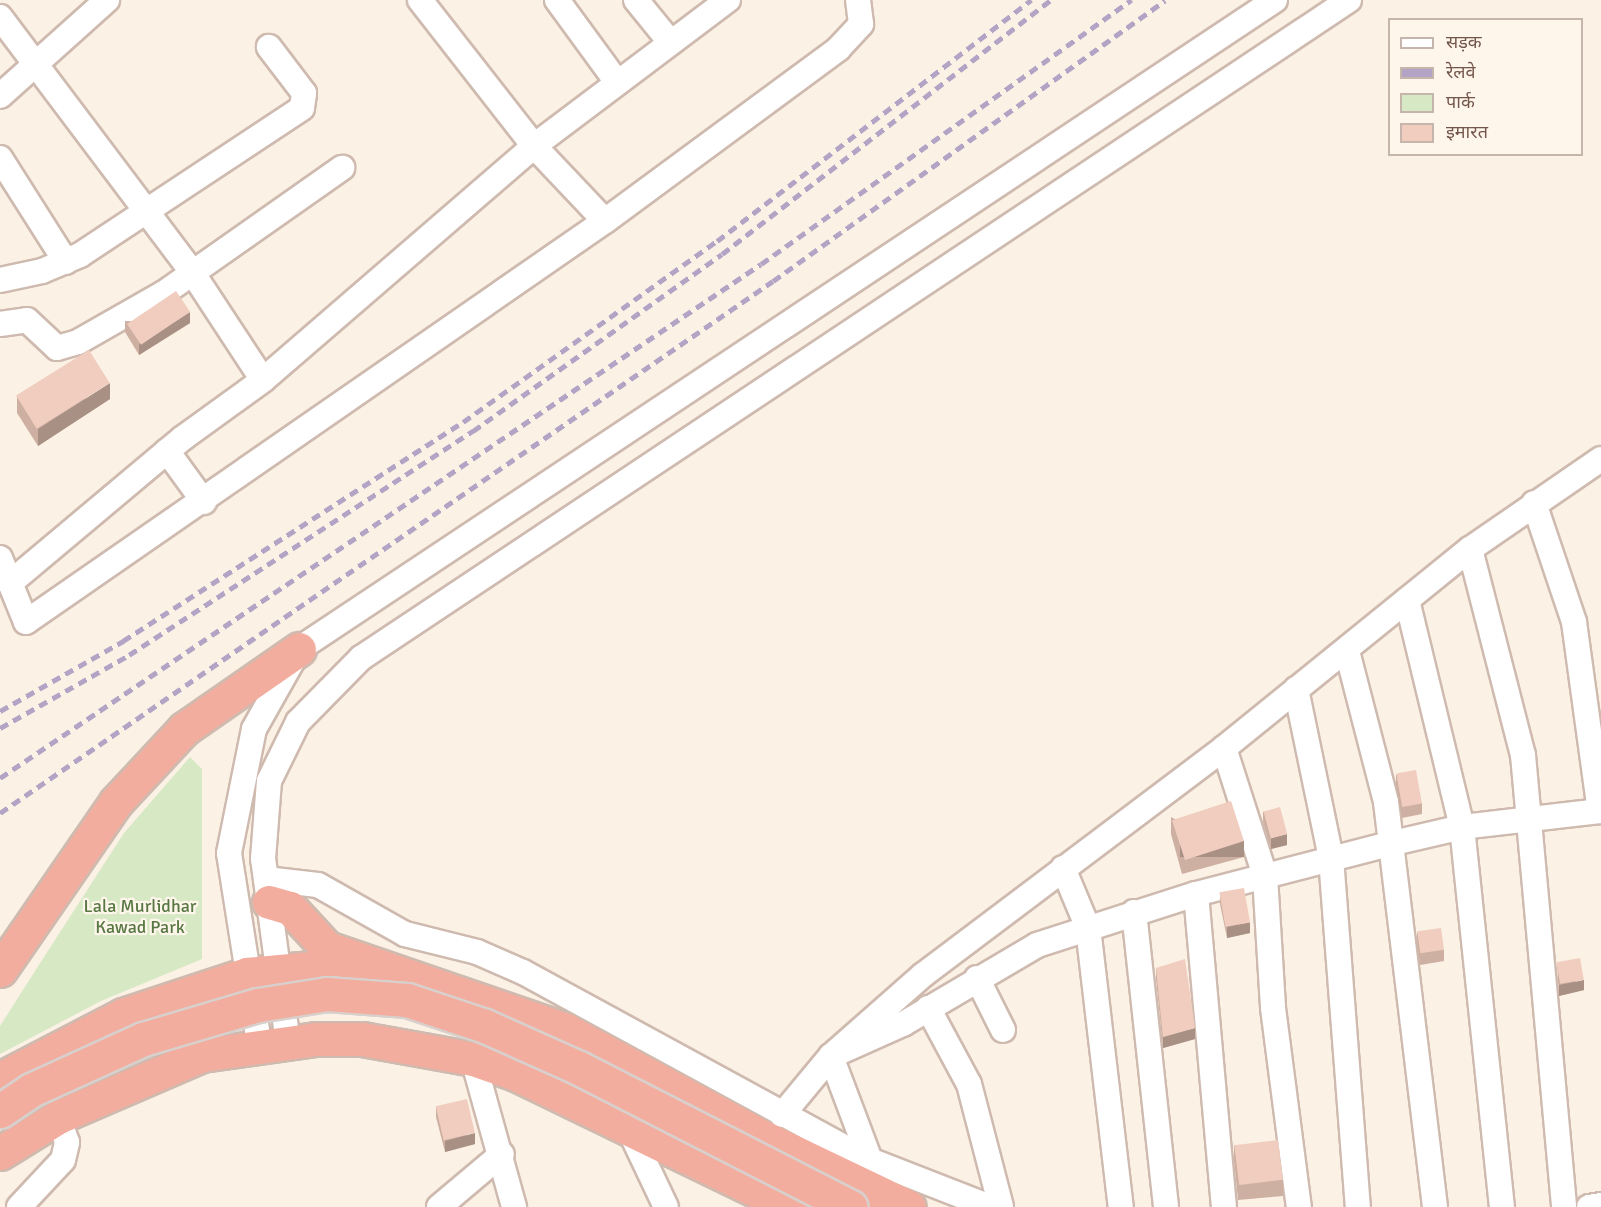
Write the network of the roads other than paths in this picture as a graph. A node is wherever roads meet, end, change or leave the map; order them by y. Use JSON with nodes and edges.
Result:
{"nodes":[{"id":1,"x":107,"y":0,"type":"edge"},
{"id":2,"x":420,"y":0,"type":"edge"},
{"id":3,"x":557,"y":0,"type":"edge"},
{"id":4,"x":636,"y":0,"type":"edge"},
{"id":5,"x":858,"y":0,"type":"edge"},
{"id":6,"x":1275,"y":0,"type":"edge"},
{"id":7,"x":1349,"y":0,"type":"edge"},
{"id":8,"x":720,"y":2,"type":"edge"},
{"id":9,"x":0,"y":17,"type":"edge"},
{"id":10,"x":671,"y":43,"type":"junction"},
{"id":11,"x":269,"y":47,"type":"dead end"},
{"id":12,"x":36,"y":60,"type":"junction"},
{"id":13,"x":617,"y":82,"type":"junction"},
{"id":14,"x":0,"y":96,"type":"edge"},
{"id":15,"x":534,"y":146,"type":"junction"},
{"id":16,"x":0,"y":158,"type":"edge"},
{"id":17,"x":342,"y":168,"type":"dead end"},
{"id":18,"x":147,"y":211,"type":"junction"},
{"id":19,"x":605,"y":221,"type":"junction"},
{"id":20,"x":66,"y":262,"type":"junction"},
{"id":21,"x":192,"y":272,"type":"junction"},
{"id":22,"x":0,"y":280,"type":"edge"},
{"id":23,"x":0,"y":324,"type":"edge"},
{"id":24,"x":263,"y":380,"type":"junction"},
{"id":25,"x":167,"y":451,"type":"junction"},
{"id":26,"x":1601,"y":459,"type":"edge"},
{"id":27,"x":204,"y":502,"type":"junction"},
{"id":28,"x":1534,"y":503,"type":"junction"},
{"id":29,"x":1470,"y":549,"type":"junction"},
{"id":30,"x":0,"y":558,"type":"edge"},
{"id":31,"x":9,"y":597,"type":"edge"},
{"id":32,"x":1407,"y":600,"type":"junction"},
{"id":33,"x":299,"y":649,"type":"junction"},
{"id":34,"x":1347,"y":651,"type":"junction"},
{"id":35,"x":1296,"y":689,"type":"junction"},
{"id":36,"x":266,"y":708,"type":"junction"},
{"id":37,"x":298,"y":722,"type":"junction"},
{"id":38,"x":1224,"y":748,"type":"junction"},
{"id":39,"x":1600,"y":811,"type":"edge"},
{"id":40,"x":1532,"y":821,"type":"junction"},
{"id":41,"x":1462,"y":827,"type":"junction"},
{"id":42,"x":1389,"y":844,"type":"junction"},
{"id":43,"x":1331,"y":858,"type":"junction"},
{"id":44,"x":1063,"y":868,"type":"junction"},
{"id":45,"x":1265,"y":876,"type":"junction"},
{"id":46,"x":268,"y":890,"type":"junction"},
{"id":47,"x":1196,"y":894,"type":"junction"},
{"id":48,"x":1134,"y":912,"type":"junction"},
{"id":49,"x":1088,"y":928,"type":"junction"},
{"id":50,"x":0,"y":970,"type":"edge"},
{"id":51,"x":262,"y":974,"type":"junction"},
{"id":52,"x":405,"y":977,"type":"junction"},
{"id":53,"x":977,"y":978,"type":"junction"},
{"id":54,"x":928,"y":1008,"type":"junction"},
{"id":55,"x":1003,"y":1030,"type":"dead end"},
{"id":56,"x":274,"y":1046,"type":"junction"},
{"id":57,"x":831,"y":1056,"type":"junction"},
{"id":58,"x":473,"y":1059,"type":"junction"},
{"id":59,"x":0,"y":1079,"type":"edge"},
{"id":60,"x":0,"y":1111,"type":"edge"},
{"id":61,"x":782,"y":1115,"type":"junction"},
{"id":62,"x":58,"y":1117,"type":"junction"},
{"id":63,"x":629,"y":1129,"type":"junction"},
{"id":64,"x":0,"y":1153,"type":"edge"},
{"id":65,"x":502,"y":1154,"type":"junction"},
{"id":66,"x":870,"y":1160,"type":"junction"},
{"id":67,"x":1601,"y":1205,"type":"edge"},
{"id":68,"x":19,"y":1207,"type":"edge"},
{"id":69,"x":439,"y":1207,"type":"edge"},
{"id":70,"x":514,"y":1207,"type":"edge"},
{"id":71,"x":666,"y":1207,"type":"edge"},
{"id":72,"x":790,"y":1207,"type":"edge"},
{"id":73,"x":851,"y":1207,"type":"edge"},
{"id":74,"x":909,"y":1207,"type":"edge"},
{"id":75,"x":990,"y":1207,"type":"edge"},
{"id":76,"x":1001,"y":1207,"type":"edge"},
{"id":77,"x":1121,"y":1207,"type":"edge"},
{"id":78,"x":1166,"y":1207,"type":"edge"},
{"id":79,"x":1224,"y":1207,"type":"edge"},
{"id":80,"x":1299,"y":1207,"type":"edge"},
{"id":81,"x":1358,"y":1207,"type":"edge"},
{"id":82,"x":1435,"y":1207,"type":"edge"},
{"id":83,"x":1502,"y":1207,"type":"edge"},
{"id":84,"x":1564,"y":1207,"type":"edge"},
{"id":85,"x":1589,"y":1207,"type":"edge"}],
"edges":[{"from":1,"to":12,"type":"street"},
{"from":2,"to":15,"type":"street"},
{"from":3,"to":13,"type":"street"},
{"from":4,"to":10,"type":"street"},
{"from":5,"to":19,"type":"street"},
{"from":6,"to":33,"type":"street"},
{"from":7,"to":37,"type":"street"},
{"from":8,"to":10,"type":"street"},
{"from":9,"to":12,"type":"street"},
{"from":10,"to":13,"type":"street"},
{"from":11,"to":18,"type":"street"},
{"from":12,"to":14,"type":"street"},
{"from":12,"to":18,"type":"street"},
{"from":13,"to":15,"type":"street"},
{"from":15,"to":19,"type":"street"},
{"from":15,"to":24,"type":"street"},
{"from":16,"to":20,"type":"street"},
{"from":17,"to":21,"type":"street"},
{"from":18,"to":20,"type":"street"},
{"from":18,"to":21,"type":"street"},
{"from":19,"to":27,"type":"street"},
{"from":20,"to":22,"type":"street"},
{"from":21,"to":23,"type":"street"},
{"from":21,"to":24,"type":"street"},
{"from":24,"to":25,"type":"street"},
{"from":25,"to":27,"type":"street"},
{"from":25,"to":31,"type":"street"},
{"from":26,"to":28,"type":"street"},
{"from":27,"to":31,"type":"street"},
{"from":28,"to":29,"type":"street"},
{"from":28,"to":39,"type":"street"},
{"from":29,"to":32,"type":"street"},
{"from":29,"to":40,"type":"street"},
{"from":30,"to":31,"type":"street"},
{"from":32,"to":34,"type":"street"},
{"from":32,"to":41,"type":"street"},
{"from":33,"to":36,"type":"street"},
{"from":33,"to":50,"type":"highway"},
{"from":34,"to":35,"type":"street"},
{"from":34,"to":42,"type":"street"},
{"from":35,"to":38,"type":"street"},
{"from":35,"to":43,"type":"street"},
{"from":36,"to":37,"type":"street"},
{"from":36,"to":51,"type":"street"},
{"from":37,"to":46,"type":"street"},
{"from":38,"to":44,"type":"street"},
{"from":38,"to":45,"type":"street"},
{"from":39,"to":40,"type":"street"},
{"from":40,"to":41,"type":"street"},
{"from":40,"to":84,"type":"street"},
{"from":41,"to":42,"type":"street"},
{"from":41,"to":83,"type":"street"},
{"from":42,"to":43,"type":"street"},
{"from":42,"to":82,"type":"street"},
{"from":43,"to":45,"type":"street"},
{"from":43,"to":81,"type":"street"},
{"from":44,"to":49,"type":"street"},
{"from":44,"to":57,"type":"street"},
{"from":45,"to":47,"type":"street"},
{"from":45,"to":80,"type":"street"},
{"from":46,"to":51,"type":"street"},
{"from":46,"to":52,"type":"highway"},
{"from":46,"to":61,"type":"street"},
{"from":47,"to":48,"type":"street"},
{"from":47,"to":79,"type":"street"},
{"from":48,"to":49,"type":"street"},
{"from":48,"to":78,"type":"street"},
{"from":49,"to":53,"type":"street"},
{"from":49,"to":77,"type":"street"},
{"from":51,"to":52,"type":"highway"},
{"from":51,"to":56,"type":"street"},
{"from":51,"to":59,"type":"highway"},
{"from":52,"to":74,"type":"highway"},
{"from":53,"to":54,"type":"street"},
{"from":53,"to":55,"type":"street"},
{"from":54,"to":57,"type":"street"},
{"from":54,"to":76,"type":"street"},
{"from":56,"to":58,"type":"highway"},
{"from":56,"to":62,"type":"highway"},
{"from":57,"to":61,"type":"street"},
{"from":57,"to":66,"type":"street"},
{"from":58,"to":63,"type":"highway"},
{"from":58,"to":65,"type":"street"},
{"from":60,"to":73,"type":"highway","bridge":true},
{"from":61,"to":66,"type":"street"},
{"from":62,"to":64,"type":"highway"},
{"from":62,"to":68,"type":"street"},
{"from":63,"to":71,"type":"street"},
{"from":63,"to":72,"type":"highway"},
{"from":65,"to":69,"type":"street"},
{"from":65,"to":70,"type":"street"},
{"from":66,"to":75,"type":"street"},
{"from":67,"to":85,"type":"street"}]}
